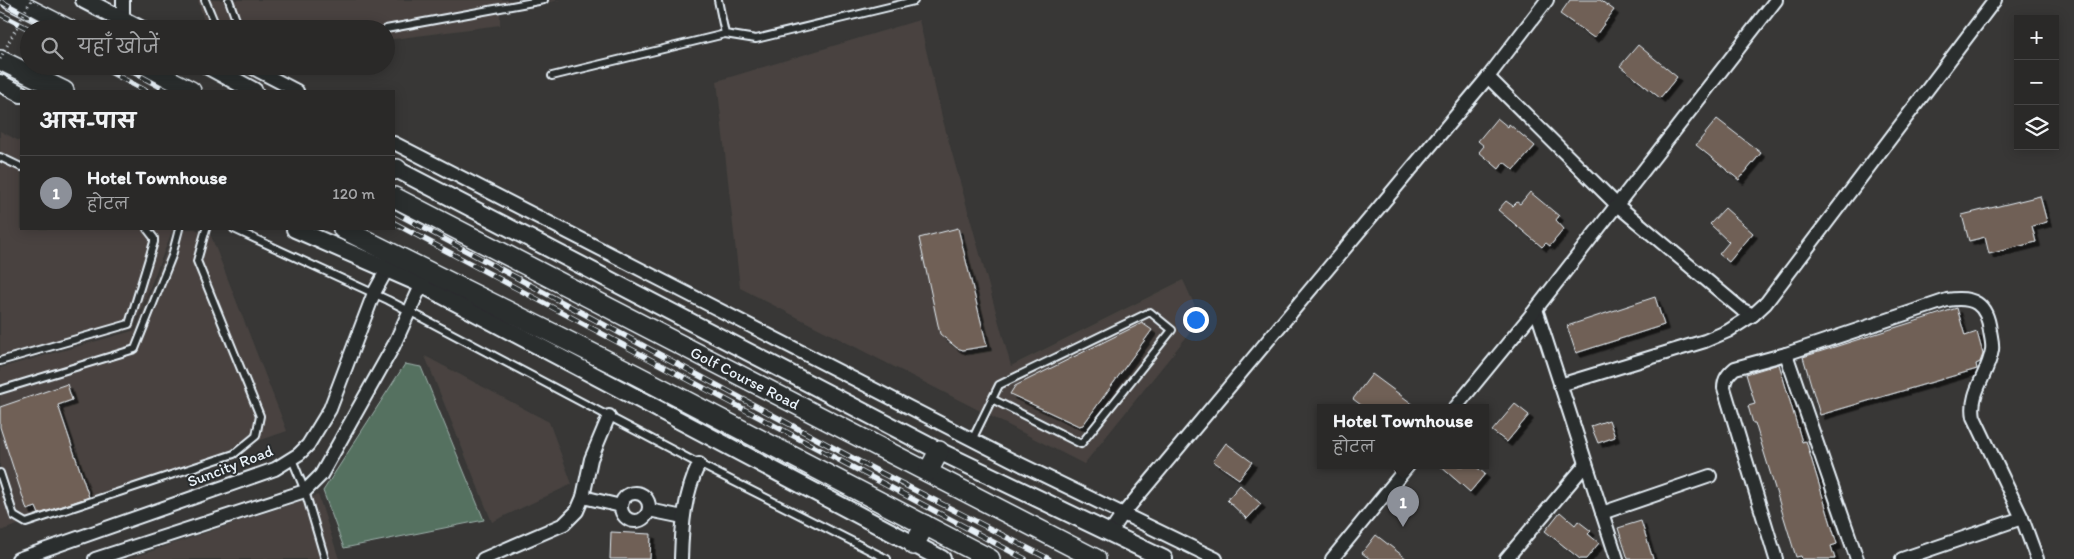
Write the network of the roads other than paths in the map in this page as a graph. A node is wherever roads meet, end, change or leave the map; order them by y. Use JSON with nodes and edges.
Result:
{"nodes":[{"id":1,"x":12,"y":0,"type":"edge"},
{"id":2,"x":84,"y":0,"type":"edge"},
{"id":3,"x":123,"y":0,"type":"edge"},
{"id":4,"x":205,"y":0,"type":"edge"},
{"id":5,"x":229,"y":0,"type":"edge"},
{"id":6,"x":544,"y":0,"type":"edge"},
{"id":7,"x":718,"y":0,"type":"edge"},
{"id":8,"x":1547,"y":0,"type":"edge"},
{"id":9,"x":1776,"y":0,"type":"edge"},
{"id":10,"x":1995,"y":0,"type":"edge"},
{"id":11,"x":914,"y":1,"type":"edge"},
{"id":12,"x":123,"y":19,"type":"joint"},
{"id":13,"x":51,"y":20,"type":"edge"},
{"id":14,"x":213,"y":20,"type":"edge"},
{"id":15,"x":236,"y":20,"type":"edge"},
{"id":16,"x":395,"y":27,"type":"edge"},
{"id":17,"x":725,"y":34,"type":"junction"},
{"id":18,"x":0,"y":60,"type":"edge"},
{"id":19,"x":20,"y":70,"type":"edge"},
{"id":20,"x":31,"y":75,"type":"edge"},
{"id":21,"x":159,"y":75,"type":"edge"},
{"id":22,"x":225,"y":75,"type":"edge"},
{"id":23,"x":266,"y":75,"type":"edge"},
{"id":24,"x":552,"y":76,"type":"dead end"},
{"id":25,"x":1488,"y":78,"type":"junction"},
{"id":26,"x":0,"y":83,"type":"edge"},
{"id":27,"x":62,"y":90,"type":"edge"},
{"id":28,"x":188,"y":90,"type":"edge"},
{"id":29,"x":252,"y":90,"type":"edge"},
{"id":30,"x":295,"y":90,"type":"edge"},
{"id":31,"x":20,"y":93,"type":"edge"},
{"id":32,"x":395,"y":144,"type":"edge"},
{"id":33,"x":0,"y":157,"type":"edge"},
{"id":34,"x":20,"y":167,"type":"edge"},
{"id":35,"x":395,"y":169,"type":"edge"},
{"id":36,"x":395,"y":198,"type":"edge"},
{"id":37,"x":1618,"y":205,"type":"junction"},
{"id":38,"x":148,"y":230,"type":"edge"},
{"id":39,"x":179,"y":230,"type":"edge"},
{"id":40,"x":206,"y":230,"type":"edge"},
{"id":41,"x":236,"y":230,"type":"edge"},
{"id":42,"x":298,"y":230,"type":"edge"},
{"id":43,"x":345,"y":230,"type":"edge"},
{"id":44,"x":392,"y":262,"type":"junction"},
{"id":45,"x":425,"y":277,"type":"junction"},
{"id":46,"x":374,"y":293,"type":"junction"},
{"id":47,"x":1536,"y":309,"type":"junction"},
{"id":48,"x":409,"y":312,"type":"junction"},
{"id":49,"x":1753,"y":315,"type":"junction"},
{"id":50,"x":1786,"y":354,"type":"junction"},
{"id":51,"x":0,"y":361,"type":"edge"},
{"id":52,"x":1560,"y":385,"type":"junction"},
{"id":53,"x":0,"y":390,"type":"edge"},
{"id":54,"x":992,"y":399,"type":"junction"},
{"id":55,"x":1458,"y":404,"type":"edge"},
{"id":56,"x":609,"y":416,"type":"junction"},
{"id":57,"x":972,"y":440,"type":"junction"},
{"id":58,"x":940,"y":451,"type":"junction"},
{"id":59,"x":292,"y":459,"type":"junction"},
{"id":60,"x":699,"y":464,"type":"junction"},
{"id":61,"x":1586,"y":464,"type":"junction"},
{"id":62,"x":1406,"y":469,"type":"edge"},
{"id":63,"x":928,"y":472,"type":"junction"},
{"id":64,"x":0,"y":473,"type":"edge"},
{"id":65,"x":1710,"y":476,"type":"dead end"},
{"id":66,"x":305,"y":492,"type":"junction"},
{"id":67,"x":583,"y":497,"type":"junction"},
{"id":68,"x":621,"y":506,"type":"junction"},
{"id":69,"x":649,"y":510,"type":"junction"},
{"id":70,"x":1602,"y":513,"type":"junction"},
{"id":71,"x":1123,"y":514,"type":"junction"},
{"id":72,"x":683,"y":517,"type":"junction"},
{"id":73,"x":2022,"y":518,"type":"junction"},
{"id":74,"x":925,"y":525,"type":"junction"},
{"id":75,"x":1110,"y":533,"type":"junction"},
{"id":76,"x":914,"y":545,"type":"junction"},
{"id":77,"x":18,"y":559,"type":"edge"},
{"id":78,"x":95,"y":559,"type":"edge"},
{"id":79,"x":325,"y":559,"type":"edge"},
{"id":80,"x":483,"y":559,"type":"edge"},
{"id":81,"x":681,"y":559,"type":"edge"},
{"id":82,"x":887,"y":559,"type":"edge"},
{"id":83,"x":942,"y":559,"type":"edge"},
{"id":84,"x":990,"y":559,"type":"edge"},
{"id":85,"x":1096,"y":559,"type":"edge"},
{"id":86,"x":1164,"y":559,"type":"edge"},
{"id":87,"x":1216,"y":559,"type":"edge"},
{"id":88,"x":1332,"y":559,"type":"edge"},
{"id":89,"x":1506,"y":559,"type":"edge"},
{"id":90,"x":1616,"y":559,"type":"edge"},
{"id":91,"x":1776,"y":559,"type":"edge"},
{"id":92,"x":1857,"y":559,"type":"edge"},
{"id":93,"x":1902,"y":559,"type":"edge"},
{"id":94,"x":2037,"y":559,"type":"edge"}],
"edges":[{"from":1,"to":13,"type":"main road"},
{"from":2,"to":12,"type":"street"},
{"from":3,"to":12,"type":"street"},
{"from":4,"to":14,"type":"lane"},
{"from":5,"to":15,"type":"lane"},
{"from":6,"to":16,"type":"lane"},
{"from":7,"to":17,"type":"lane"},
{"from":8,"to":25,"type":"street"},
{"from":9,"to":37,"type":"street"},
{"from":10,"to":49,"type":"street"},
{"from":11,"to":17,"type":"lane"},
{"from":17,"to":24,"type":"lane"},
{"from":18,"to":19,"type":"main road"},
{"from":20,"to":27,"type":"main road"},
{"from":21,"to":28,"type":"main road"},
{"from":22,"to":29,"type":"street"},
{"from":23,"to":30,"type":"street"},
{"from":25,"to":37,"type":"street"},
{"from":25,"to":71,"type":"street"},
{"from":26,"to":31,"type":"street"},
{"from":32,"to":57,"type":"street"},
{"from":33,"to":34,"type":"lane"},
{"from":35,"to":58,"type":"street"},
{"from":36,"to":63,"type":"main road","name":"Golf Course Road"},
{"from":37,"to":47,"type":"street"},
{"from":37,"to":49,"type":"street"},
{"from":38,"to":51,"type":"lane"},
{"from":39,"to":53,"type":"lane"},
{"from":40,"to":64,"type":"lane"},
{"from":41,"to":46,"type":"lane"},
{"from":42,"to":44,"type":"street"},
{"from":43,"to":44,"type":"main road"},
{"from":44,"to":45,"type":"main road"},
{"from":44,"to":46,"type":"street","name":"Suncity Road"},
{"from":45,"to":48,"type":"street"},
{"from":45,"to":74,"type":"main road"},
{"from":45,"to":76,"type":"street"},
{"from":46,"to":48,"type":"lane"},
{"from":46,"to":59,"type":"street","name":"Suncity Road"},
{"from":47,"to":52,"type":"street"},
{"from":47,"to":55,"type":"street"},
{"from":48,"to":56,"type":"lane"},
{"from":48,"to":66,"type":"street"},
{"from":49,"to":52,"type":"street"},
{"from":50,"to":73,"type":"street"},
{"from":50,"to":91,"type":"street"},
{"from":50,"to":92,"type":"street"},
{"from":52,"to":61,"type":"street"},
{"from":54,"to":54,"type":"lane"},
{"from":54,"to":57,"type":"lane"},
{"from":56,"to":60,"type":"lane"},
{"from":56,"to":67,"type":"street"},
{"from":57,"to":71,"type":"street"},
{"from":58,"to":63,"type":"main road"},
{"from":58,"to":75,"type":"street"},
{"from":59,"to":66,"type":"lane"},
{"from":59,"to":77,"type":"street","name":"Suncity Road"},
{"from":60,"to":72,"type":"street"},
{"from":60,"to":82,"type":"lane"},
{"from":61,"to":70,"type":"street"},
{"from":61,"to":89,"type":"street"},
{"from":62,"to":88,"type":"street"},
{"from":63,"to":85,"type":"main road","name":"Golf Course Road"},
{"from":65,"to":70,"type":"street"},
{"from":66,"to":78,"type":"street"},
{"from":66,"to":79,"type":"lane"},
{"from":67,"to":68,"type":"street"},
{"from":67,"to":80,"type":"street"},
{"from":68,"to":69,"type":"street"},
{"from":68,"to":69,"type":"street"},
{"from":69,"to":72,"type":"street"},
{"from":70,"to":90,"type":"street"},
{"from":71,"to":75,"type":"street"},
{"from":71,"to":87,"type":"street"},
{"from":72,"to":81,"type":"street"},
{"from":73,"to":93,"type":"street"},
{"from":73,"to":94,"type":"street"},
{"from":74,"to":76,"type":"main road"},
{"from":74,"to":84,"type":"main road"},
{"from":75,"to":86,"type":"street"},
{"from":76,"to":83,"type":"street"}]}
